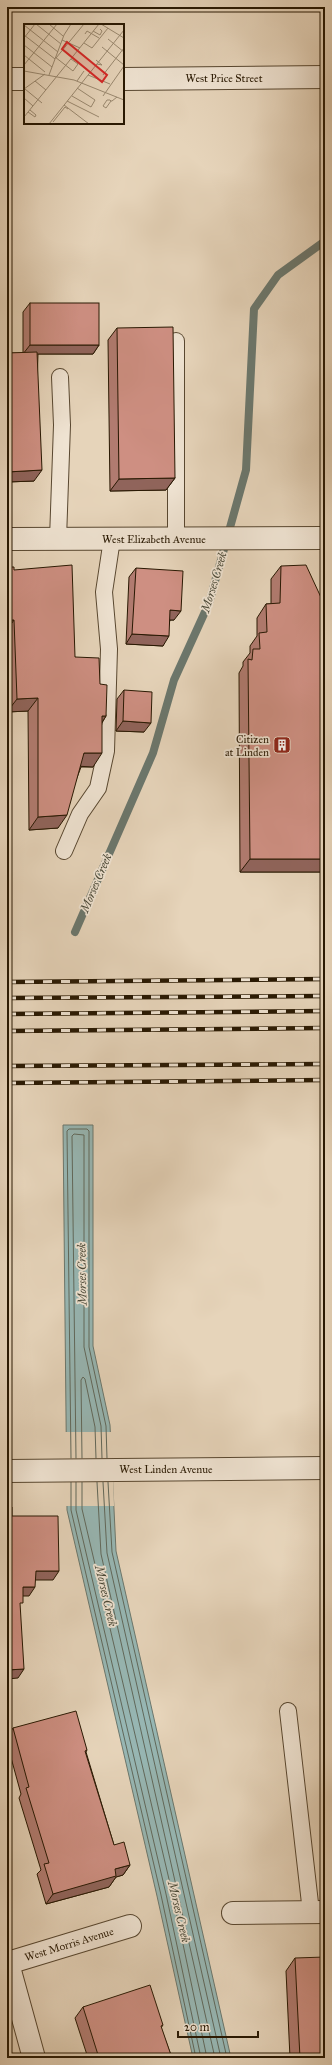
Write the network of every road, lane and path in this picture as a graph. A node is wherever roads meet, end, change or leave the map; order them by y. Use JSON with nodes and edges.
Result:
{"nodes":[{"id":1,"x":325,"y":77,"type":"edge"},
{"id":2,"x":7,"y":79,"type":"edge"},
{"id":3,"x":24,"y":79,"type":"edge"},
{"id":4,"x":124,"y":79,"type":"edge"},
{"id":5,"x":176,"y":341,"type":"dead end"},
{"id":6,"x":60,"y":377,"type":"dead end"},
{"id":7,"x":325,"y":538,"type":"edge"},
{"id":8,"x":7,"y":539,"type":"edge"},
{"id":9,"x":58,"y":539,"type":"junction"},
{"id":10,"x":112,"y":539,"type":"junction"},
{"id":11,"x":176,"y":539,"type":"junction"},
{"id":12,"x":64,"y":851,"type":"dead end"},
{"id":13,"x":325,"y":1468,"type":"edge"},
{"id":14,"x":7,"y":1471,"type":"edge"},
{"id":15,"x":288,"y":1711,"type":"dead end"},
{"id":16,"x":318,"y":1912,"type":"edge"},
{"id":17,"x":233,"y":1913,"type":"dead end"},
{"id":18,"x":130,"y":1926,"type":"dead end"},
{"id":19,"x":7,"y":1962,"type":"edge"},
{"id":20,"x":34,"y":2058,"type":"edge"}],
"edges":[{"from":1,"to":4,"type":"street","name":"West Price Street"},
{"from":2,"to":3,"type":"street"},
{"from":5,"to":11,"type":"lane"},
{"from":6,"to":9,"type":"lane"},
{"from":7,"to":11,"type":"street","name":"West Elizabeth Avenue"},
{"from":8,"to":9,"type":"street","name":"West Elizabeth Avenue"},
{"from":9,"to":10,"type":"street","name":"West Elizabeth Avenue"},
{"from":10,"to":11,"type":"street","name":"West Elizabeth Avenue"},
{"from":10,"to":12,"type":"lane"},
{"from":13,"to":14,"type":"street","name":"West Linden Avenue"},
{"from":15,"to":16,"type":"lane"},
{"from":16,"to":17,"type":"street"},
{"from":18,"to":19,"type":"street","name":"West Morris Avenue"},
{"from":19,"to":20,"type":"street"}]}
